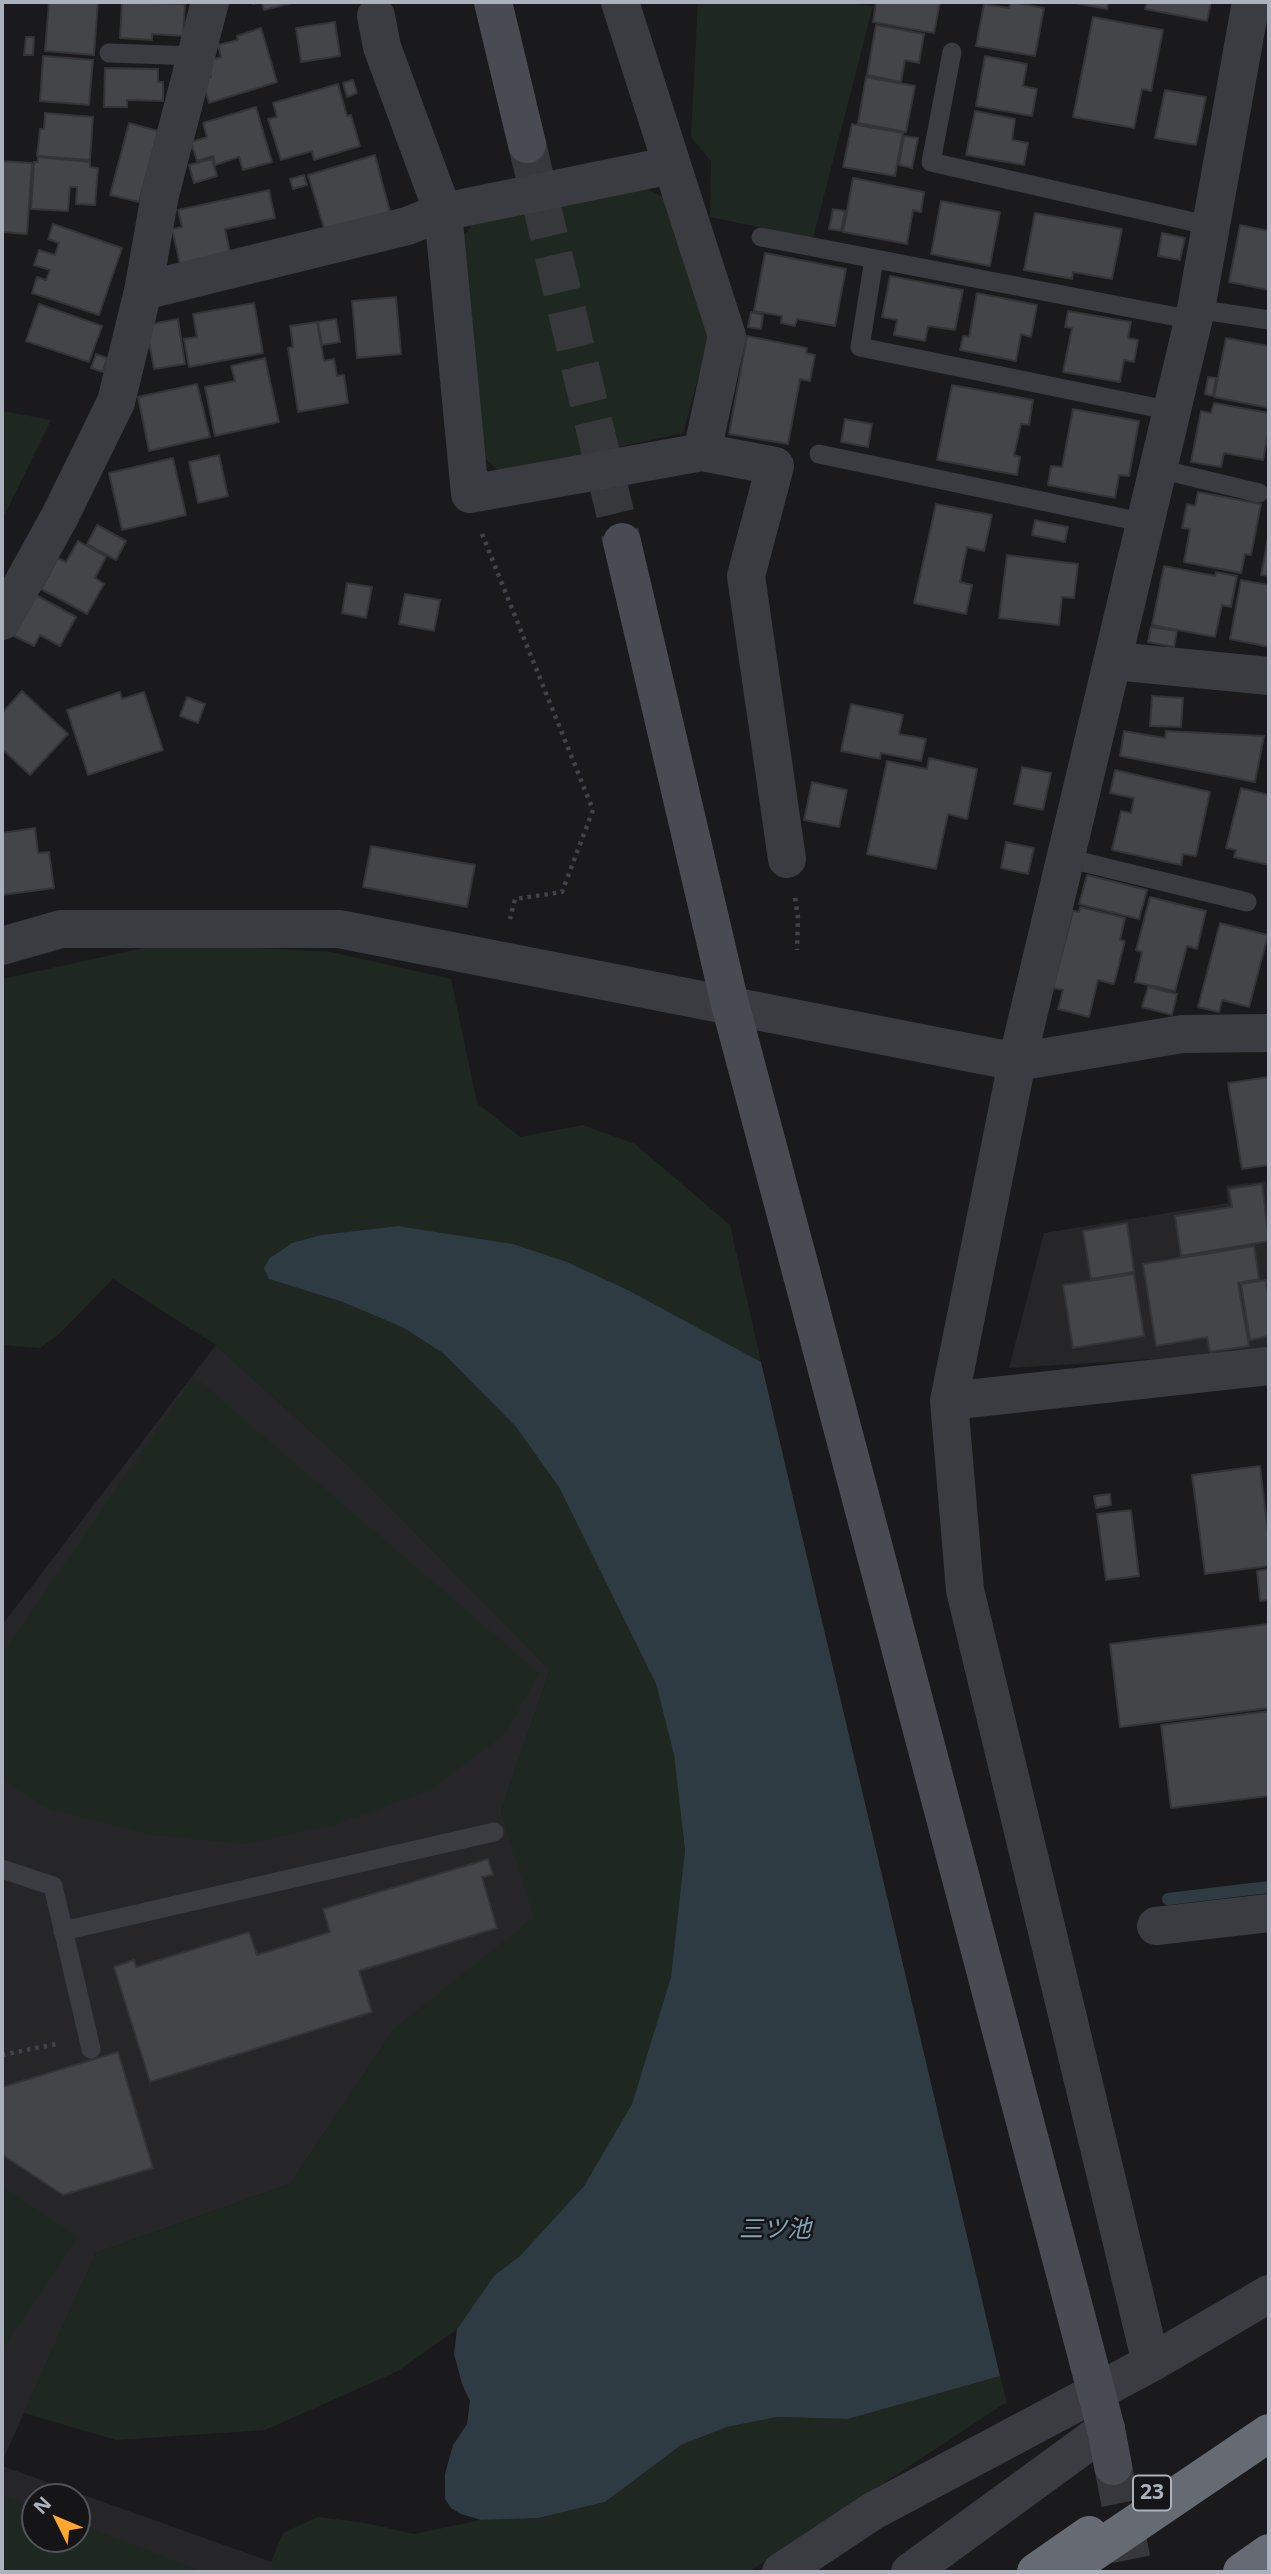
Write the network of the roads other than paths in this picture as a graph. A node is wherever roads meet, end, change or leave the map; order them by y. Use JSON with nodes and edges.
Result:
{"nodes":[{"id":1,"x":209,"y":2,"type":"edge"},
{"id":2,"x":493,"y":2,"type":"edge"},
{"id":3,"x":620,"y":2,"type":"edge"},
{"id":4,"x":1251,"y":2,"type":"edge"},
{"id":5,"x":376,"y":16,"type":"dead end"},
{"id":6,"x":953,"y":52,"type":"dead end"},
{"id":7,"x":109,"y":53,"type":"dead end"},
{"id":8,"x":196,"y":56,"type":"junction"},
{"id":9,"x":527,"y":144,"type":"tunnel mouth"},
{"id":10,"x":672,"y":165,"type":"junction"},
{"id":11,"x":443,"y":212,"type":"junction"},
{"id":12,"x":1211,"y":226,"type":"junction"},
{"id":13,"x":761,"y":237,"type":"dead end"},
{"id":14,"x":874,"y":259,"type":"junction"},
{"id":15,"x":143,"y":291,"type":"junction"},
{"id":16,"x":1194,"y":315,"type":"junction"},
{"id":17,"x":1269,"y":320,"type":"edge"},
{"id":18,"x":1172,"y":411,"type":"junction"},
{"id":19,"x":702,"y":452,"type":"junction"},
{"id":20,"x":819,"y":454,"type":"dead end"},
{"id":21,"x":1159,"y":469,"type":"junction"},
{"id":22,"x":1259,"y":493,"type":"dead end"},
{"id":23,"x":1146,"y":523,"type":"junction"},
{"id":24,"x":622,"y":542,"type":"tunnel mouth"},
{"id":25,"x":2,"y":621,"type":"edge"},
{"id":26,"x":1114,"y":661,"type":"junction"},
{"id":27,"x":1269,"y":676,"type":"edge"},
{"id":28,"x":1066,"y":858,"type":"junction"},
{"id":29,"x":787,"y":859,"type":"dead end"},
{"id":30,"x":1247,"y":902,"type":"dead end"},
{"id":31,"x":2,"y":946,"type":"edge"},
{"id":32,"x":730,"y":1004,"type":"junction"},
{"id":33,"x":1269,"y":1033,"type":"edge"},
{"id":34,"x":1017,"y":1062,"type":"junction"},
{"id":35,"x":1269,"y":1366,"type":"edge"},
{"id":36,"x":949,"y":1401,"type":"junction"},
{"id":37,"x":494,"y":1832,"type":"dead end"},
{"id":38,"x":2,"y":1869,"type":"edge"},
{"id":39,"x":1269,"y":1913,"type":"edge"},
{"id":40,"x":1156,"y":1926,"type":"dead end"},
{"id":41,"x":63,"y":1931,"type":"junction"},
{"id":42,"x":90,"y":2043,"type":"road end"},
{"id":43,"x":1269,"y":2294,"type":"edge"},
{"id":44,"x":1151,"y":2363,"type":"junction"},
{"id":45,"x":1269,"y":2414,"type":"edge"},
{"id":46,"x":1106,"y":2429,"type":"junction"},
{"id":47,"x":1269,"y":2433,"type":"edge"},
{"id":48,"x":1113,"y":2466,"type":"tunnel mouth"},
{"id":49,"x":1269,"y":2553,"type":"edge"},
{"id":50,"x":1269,"y":2565,"type":"edge"},
{"id":51,"x":781,"y":2572,"type":"edge"},
{"id":52,"x":910,"y":2572,"type":"edge"},
{"id":53,"x":1036,"y":2572,"type":"edge"},
{"id":54,"x":1064,"y":2572,"type":"edge"},
{"id":55,"x":1242,"y":2572,"type":"edge"},
{"id":56,"x":1259,"y":2572,"type":"edge"}],
"edges":[{"from":1,"to":8,"type":"street"},
{"from":2,"to":9,"type":"street"},
{"from":3,"to":10,"type":"street"},
{"from":4,"to":12,"type":"street"},
{"from":5,"to":11,"type":"street"},
{"from":6,"to":12,"type":"lane"},
{"from":7,"to":8,"type":"lane"},
{"from":8,"to":15,"type":"street"},
{"from":10,"to":11,"type":"street"},
{"from":10,"to":19,"type":"street"},
{"from":11,"to":15,"type":"street"},
{"from":11,"to":19,"type":"street"},
{"from":12,"to":16,"type":"street"},
{"from":13,"to":14,"type":"lane"},
{"from":14,"to":16,"type":"lane"},
{"from":14,"to":18,"type":"lane"},
{"from":15,"to":25,"type":"street"},
{"from":16,"to":17,"type":"lane"},
{"from":16,"to":18,"type":"street"},
{"from":18,"to":21,"type":"street"},
{"from":19,"to":29,"type":"street"},
{"from":20,"to":23,"type":"lane"},
{"from":21,"to":22,"type":"lane"},
{"from":21,"to":23,"type":"street"},
{"from":23,"to":26,"type":"street"},
{"from":24,"to":32,"type":"street"},
{"from":26,"to":27,"type":"street"},
{"from":26,"to":28,"type":"street"},
{"from":28,"to":30,"type":"lane"},
{"from":28,"to":34,"type":"street"},
{"from":31,"to":32,"type":"street"},
{"from":32,"to":34,"type":"street"},
{"from":32,"to":46,"type":"street","bridge":true},
{"from":33,"to":34,"type":"street"},
{"from":34,"to":36,"type":"street"},
{"from":35,"to":36,"type":"street"},
{"from":36,"to":44,"type":"street"},
{"from":37,"to":41,"type":"lane"},
{"from":38,"to":41,"type":"lane"},
{"from":39,"to":40,"type":"street"},
{"from":41,"to":42,"type":"lane"},
{"from":43,"to":44,"type":"street"},
{"from":44,"to":51,"type":"street"},
{"from":45,"to":53,"type":"highway","number":"23"},
{"from":46,"to":48,"type":"street"},
{"from":46,"to":52,"type":"street"},
{"from":47,"to":54,"type":"highway","bridge":true},
{"from":49,"to":55,"type":"highway"},
{"from":50,"to":56,"type":"highway"}]}
